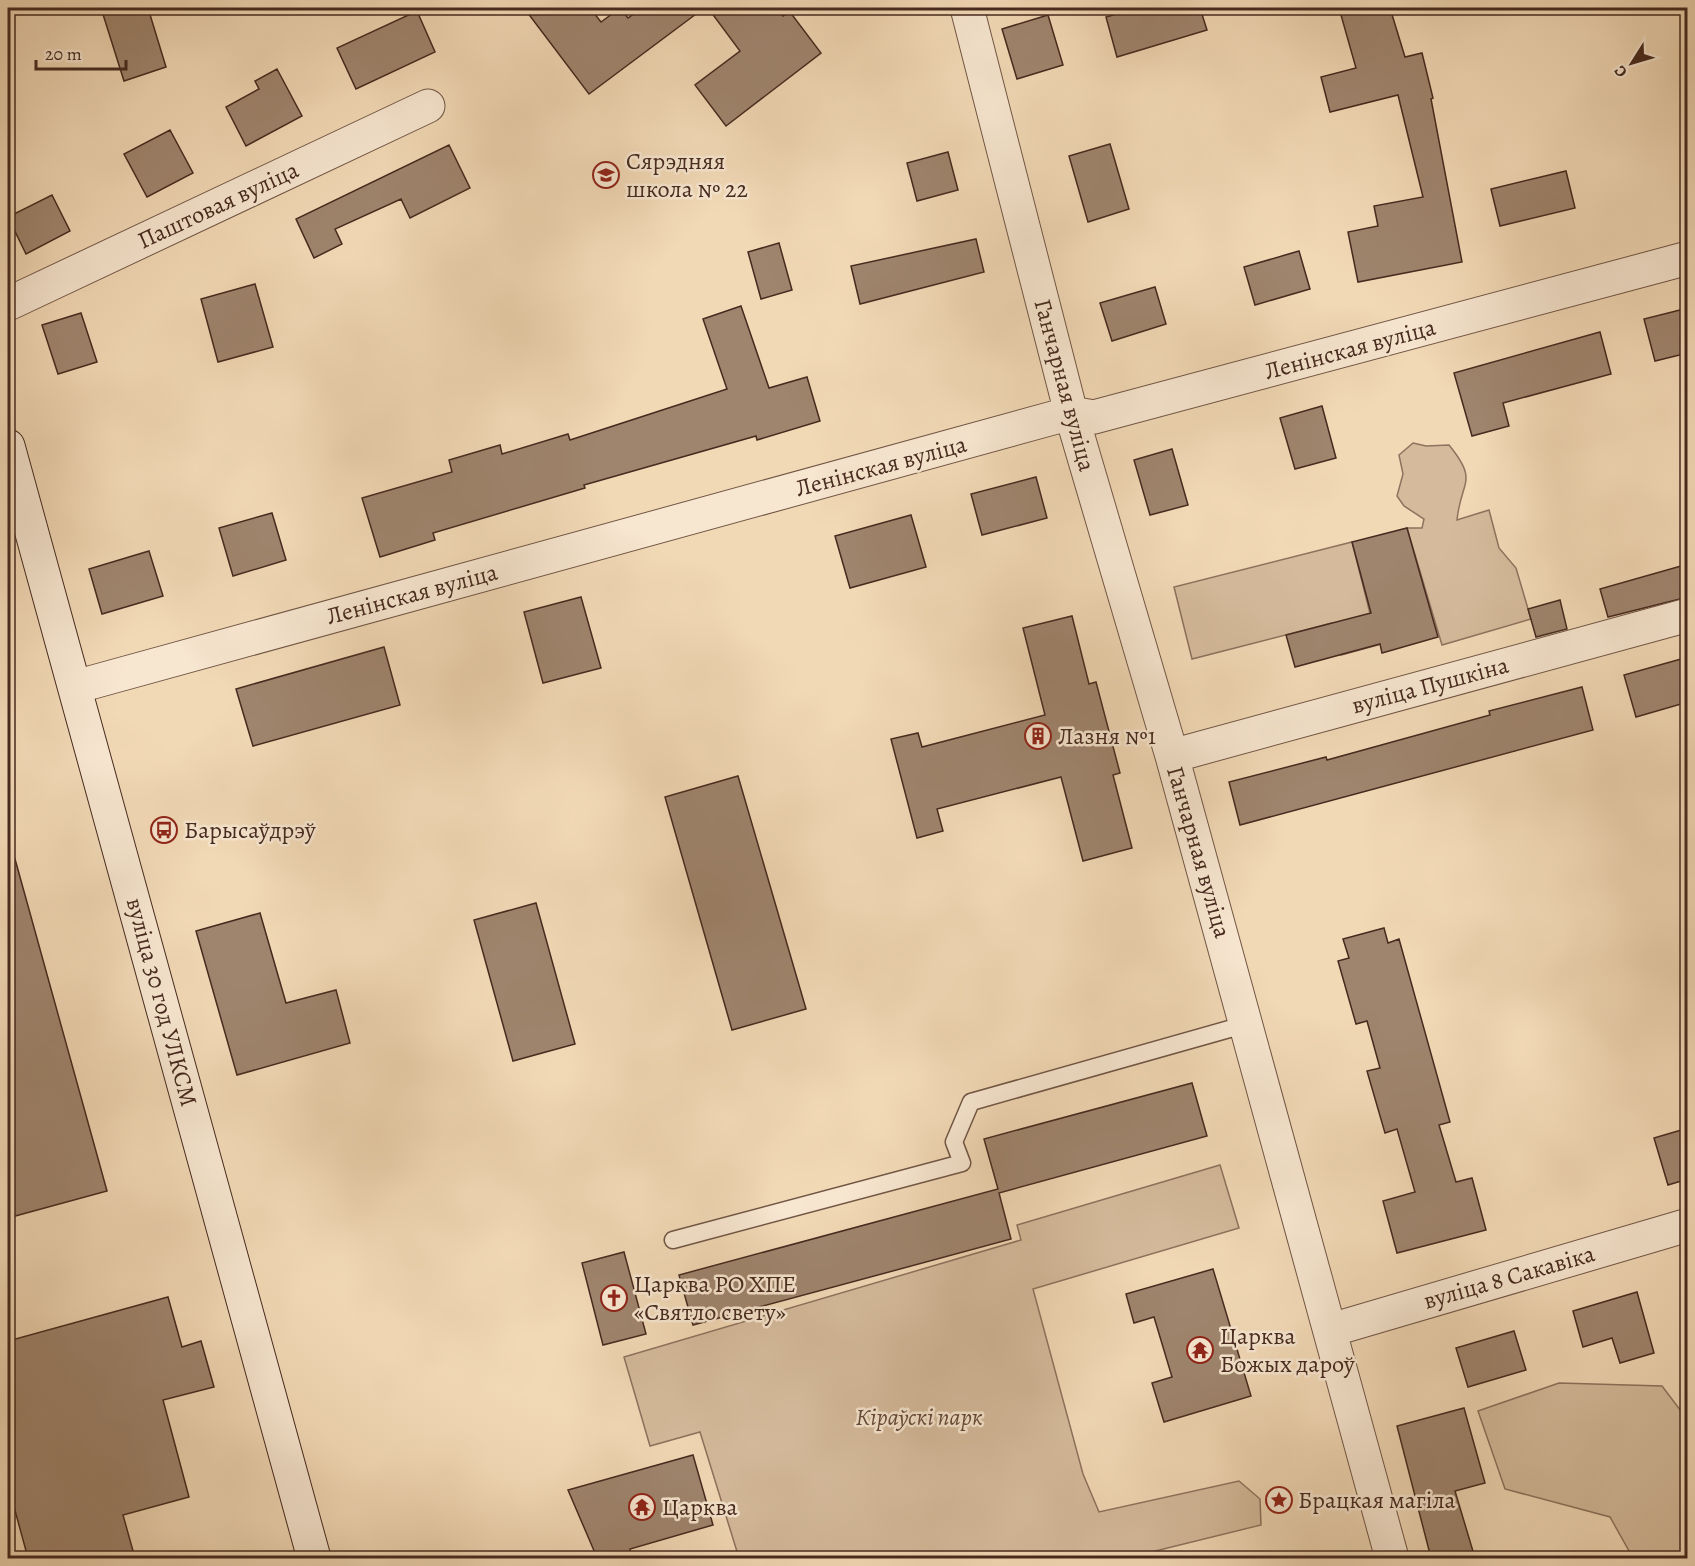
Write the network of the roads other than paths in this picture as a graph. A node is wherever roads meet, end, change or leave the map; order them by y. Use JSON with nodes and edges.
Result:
{"nodes":[{"id":1,"x":967,"y":8,"type":"edge"},
{"id":2,"x":428,"y":106,"type":"dead end"},
{"id":3,"x":1688,"y":258,"type":"edge"},
{"id":4,"x":8,"y":304,"type":"edge"},
{"id":5,"x":1071,"y":413,"type":"junction"},
{"id":6,"x":8,"y":446,"type":"edge"},
{"id":7,"x":1688,"y":615,"type":"edge"},
{"id":8,"x":75,"y":687,"type":"junction"},
{"id":9,"x":1172,"y":756,"type":"junction"},
{"id":10,"x":1246,"y":1024,"type":"junction"},
{"id":11,"x":1688,"y":1225,"type":"edge"},
{"id":12,"x":673,"y":1240,"type":"dead end"},
{"id":13,"x":1331,"y":1330,"type":"junction"},
{"id":14,"x":314,"y":1558,"type":"edge"},
{"id":15,"x":1392,"y":1558,"type":"edge"}],
"edges":[{"from":1,"to":5,"type":"street","name":"Ганчарная вуліца"},
{"from":2,"to":4,"type":"street","name":"Паштовая вуліца"},
{"from":3,"to":5,"type":"street","name":"Ленінская вуліца"},
{"from":5,"to":8,"type":"street","name":"Ленінская вуліца"},
{"from":5,"to":9,"type":"street","name":"Ганчарная вуліца"},
{"from":6,"to":8,"type":"street","name":"вуліца 30 год УЛКСМ"},
{"from":7,"to":9,"type":"street","name":"вуліца Пушкіна"},
{"from":8,"to":14,"type":"street","name":"вуліца 30 год УЛКСМ"},
{"from":9,"to":10,"type":"street","name":"Ганчарная вуліца"},
{"from":10,"to":12,"type":"lane"},
{"from":10,"to":13,"type":"street","name":"Ганчарная вуліца"},
{"from":11,"to":13,"type":"street","name":"вуліца 8 Сакавіка"},
{"from":13,"to":15,"type":"street","name":"Ганчарная вуліца"}]}
